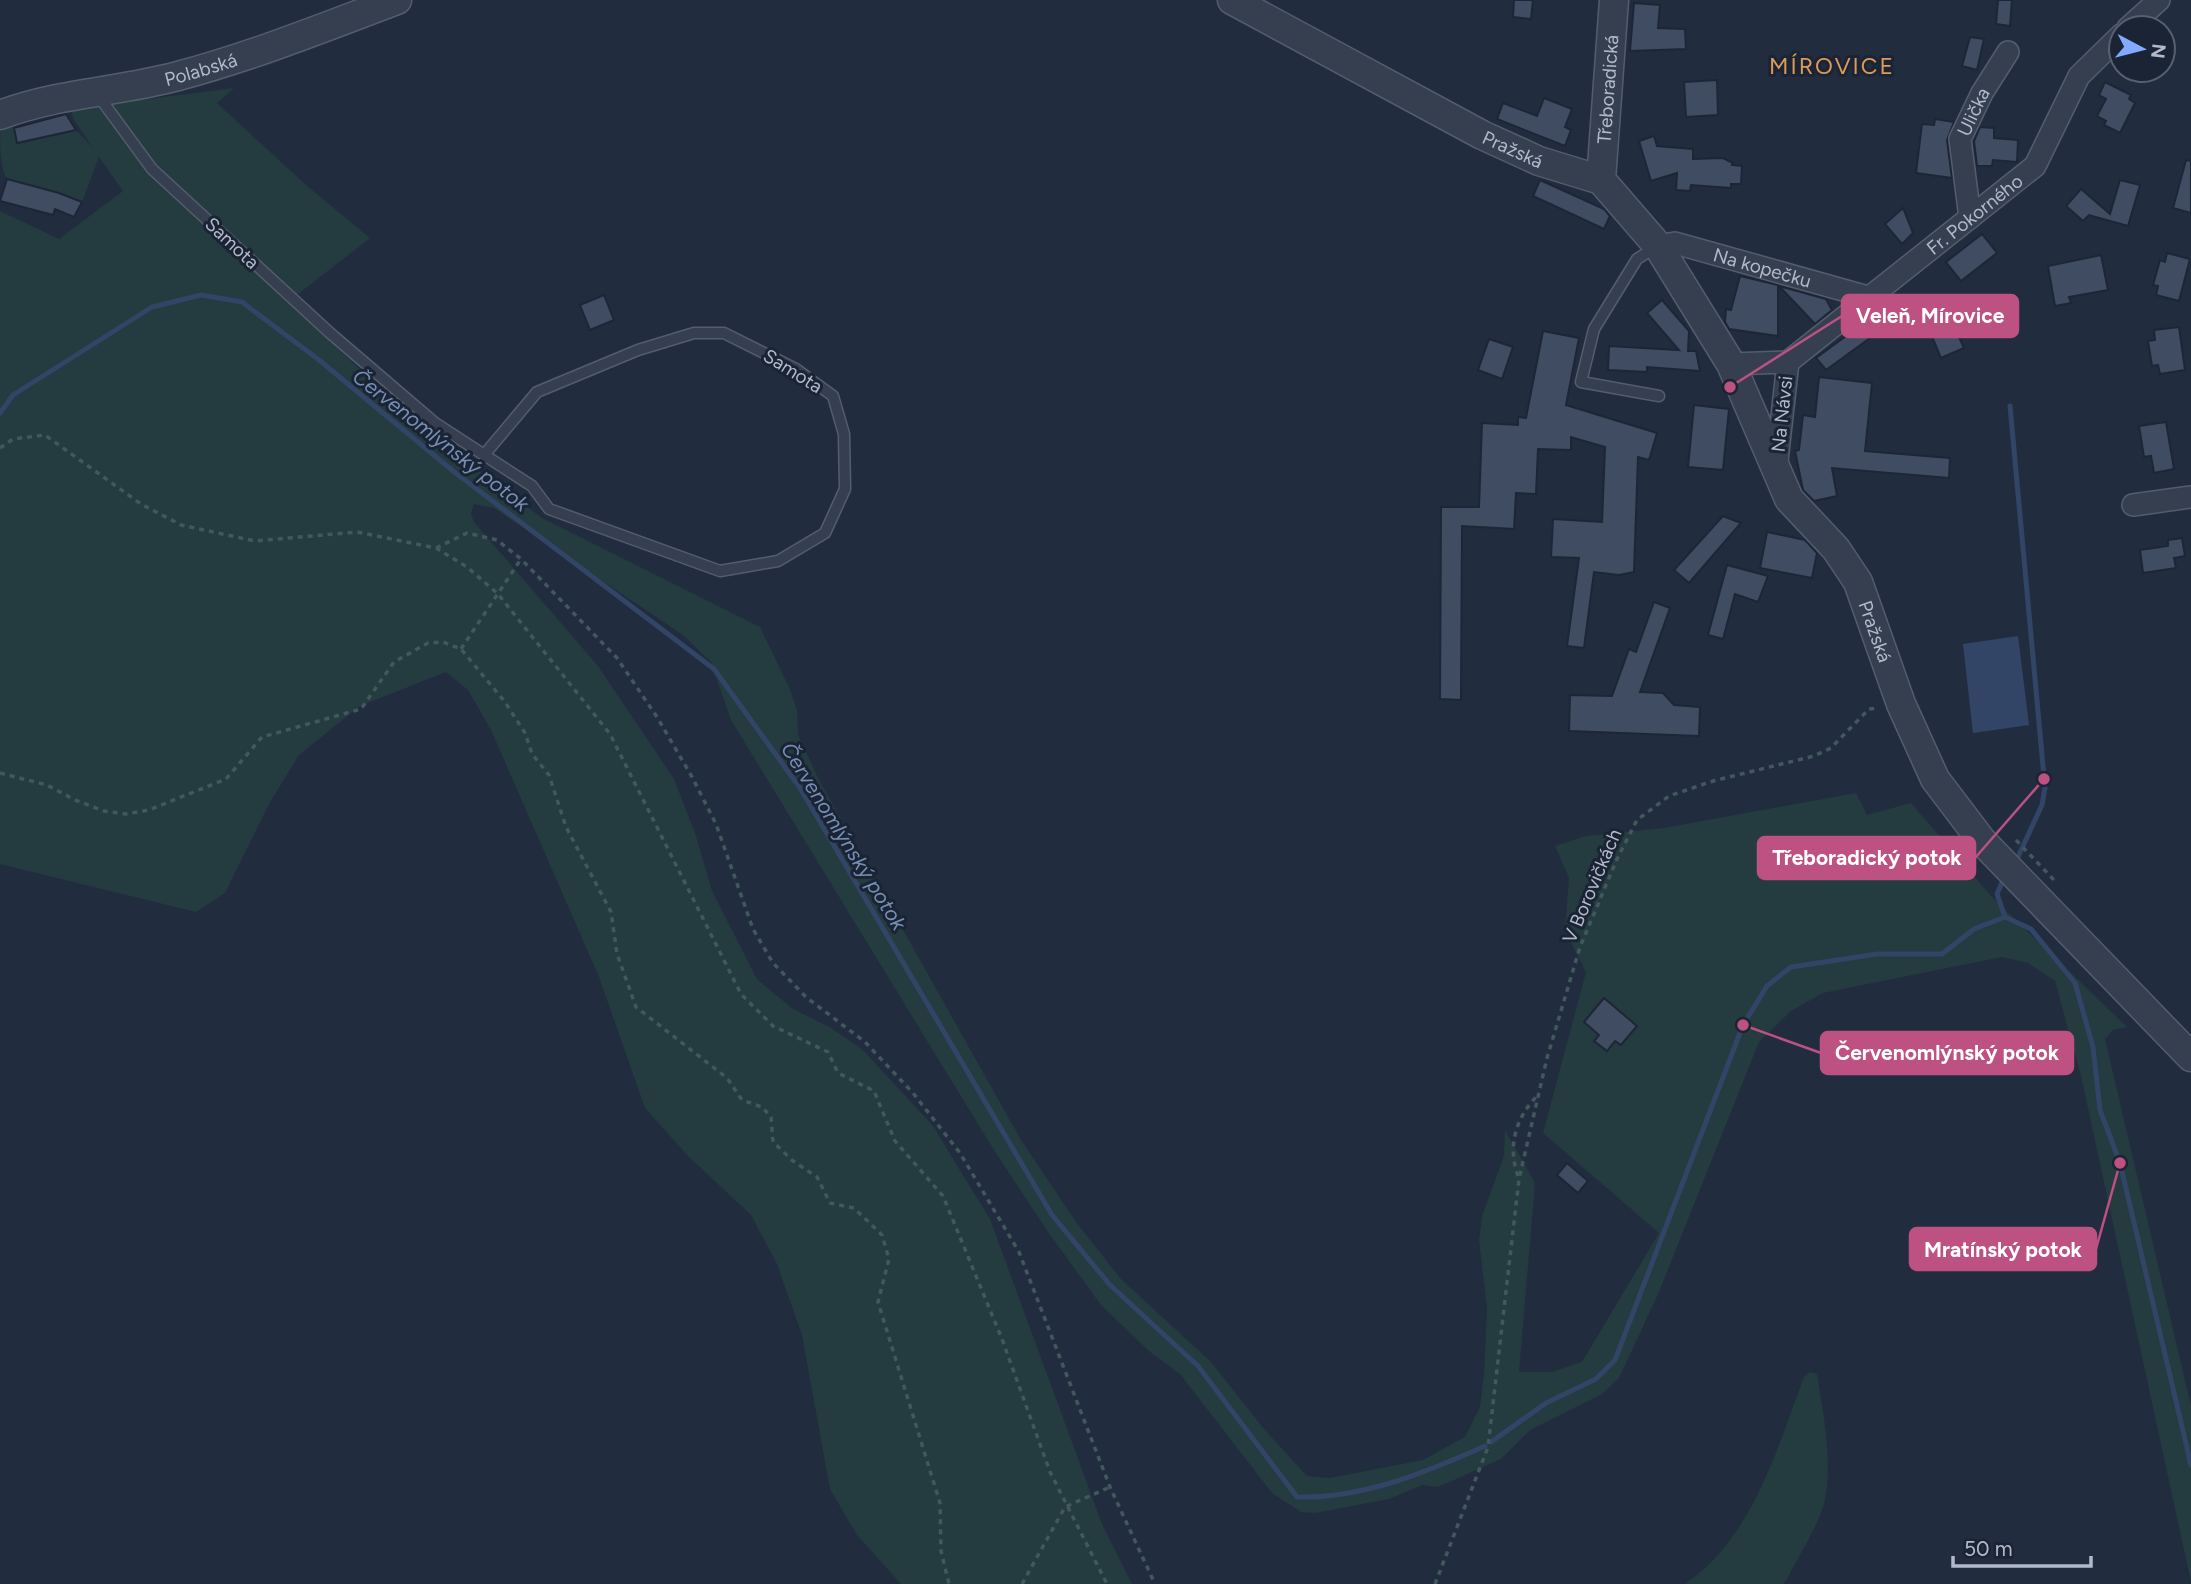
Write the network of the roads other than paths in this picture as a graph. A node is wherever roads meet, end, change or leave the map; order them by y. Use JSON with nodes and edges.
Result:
{"nodes":[{"id":1,"x":397,"y":0,"type":"edge"},
{"id":2,"x":1232,"y":0,"type":"edge"},
{"id":3,"x":1614,"y":0,"type":"edge"},
{"id":4,"x":2159,"y":0,"type":"edge"},
{"id":5,"x":2144,"y":14,"type":"edge"},
{"id":6,"x":2107,"y":49,"type":"edge"},
{"id":7,"x":2008,"y":52,"type":"dead end"},
{"id":8,"x":95,"y":92,"type":"junction"},
{"id":9,"x":0,"y":115,"type":"edge"},
{"id":10,"x":1601,"y":180,"type":"junction"},
{"id":11,"x":1970,"y":218,"type":"junction"},
{"id":12,"x":1658,"y":246,"type":"junction"},
{"id":13,"x":1868,"y":297,"type":"junction"},
{"id":14,"x":1788,"y":362,"type":"junction"},
{"id":15,"x":1731,"y":365,"type":"junction"},
{"id":16,"x":1659,"y":396,"type":"dead end"},
{"id":17,"x":484,"y":455,"type":"junction"},
{"id":18,"x":1776,"y":470,"type":"junction"},
{"id":19,"x":2191,"y":497,"type":"edge"},
{"id":20,"x":2133,"y":505,"type":"dead end"},
{"id":21,"x":1844,"y":562,"type":"joint"},
{"id":22,"x":2191,"y":1057,"type":"edge"}],
"edges":[{"from":1,"to":8,"type":"street","name":"Polabská"},
{"from":2,"to":10,"type":"street","name":"Pražská"},
{"from":3,"to":10,"type":"street","name":"Třeboradická"},
{"from":4,"to":5,"type":"street"},
{"from":6,"to":11,"type":"street","name":"Fr. Pokorného"},
{"from":7,"to":11,"type":"street","name":"Ulička"},
{"from":8,"to":9,"type":"street","name":"Polabská"},
{"from":8,"to":17,"type":"lane","name":"Samota"},
{"from":10,"to":12,"type":"street"},
{"from":11,"to":13,"type":"street","name":"Fr. Pokorného"},
{"from":12,"to":13,"type":"street","name":"Na kopečku"},
{"from":12,"to":15,"type":"street"},
{"from":12,"to":16,"type":"lane"},
{"from":13,"to":14,"type":"street","name":"Fr. Pokorného"},
{"from":14,"to":15,"type":"street","name":"Na Návsi"},
{"from":14,"to":18,"type":"street","name":"Na Návsi"},
{"from":15,"to":18,"type":"street","name":"Na Návsi"},
{"from":17,"to":17,"type":"lane","name":"Samota"},
{"from":18,"to":21,"type":"street","name":"Na Návsi"},
{"from":19,"to":20,"type":"street"},
{"from":21,"to":22,"type":"street","name":"Pražská"}]}
